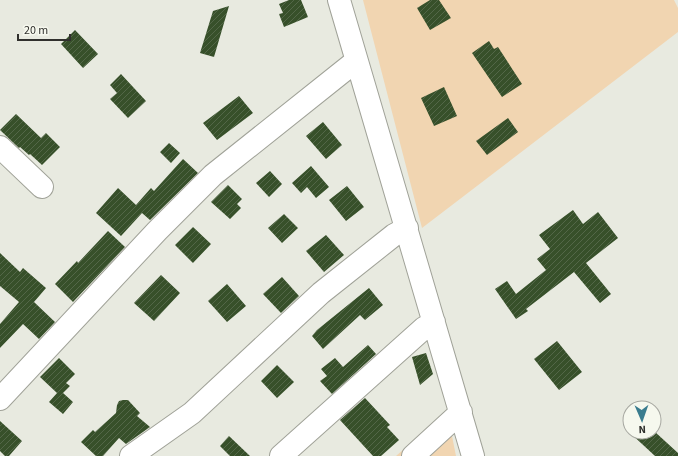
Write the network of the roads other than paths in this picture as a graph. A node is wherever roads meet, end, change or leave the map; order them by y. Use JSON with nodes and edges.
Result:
{"nodes":[{"id":1,"x":339,"y":0,"type":"edge"},
{"id":2,"x":356,"y":61,"type":"junction"},
{"id":3,"x":0,"y":147,"type":"edge"},
{"id":4,"x":42,"y":187,"type":"dead end"},
{"id":5,"x":407,"y":228,"type":"junction"},
{"id":6,"x":434,"y":322,"type":"junction"},
{"id":7,"x":0,"y":399,"type":"edge"},
{"id":8,"x":461,"y":412,"type":"junction"},
{"id":9,"x":131,"y":456,"type":"edge"},
{"id":10,"x":281,"y":456,"type":"edge"},
{"id":11,"x":413,"y":456,"type":"edge"},
{"id":12,"x":473,"y":456,"type":"edge"}],
"edges":[{"from":1,"to":2,"type":"street"},
{"from":2,"to":5,"type":"street"},
{"from":2,"to":7,"type":"street"},
{"from":3,"to":4,"type":"street"},
{"from":5,"to":6,"type":"street"},
{"from":5,"to":9,"type":"street"},
{"from":6,"to":8,"type":"street"},
{"from":6,"to":10,"type":"street"},
{"from":8,"to":11,"type":"street"},
{"from":8,"to":12,"type":"street"}]}
